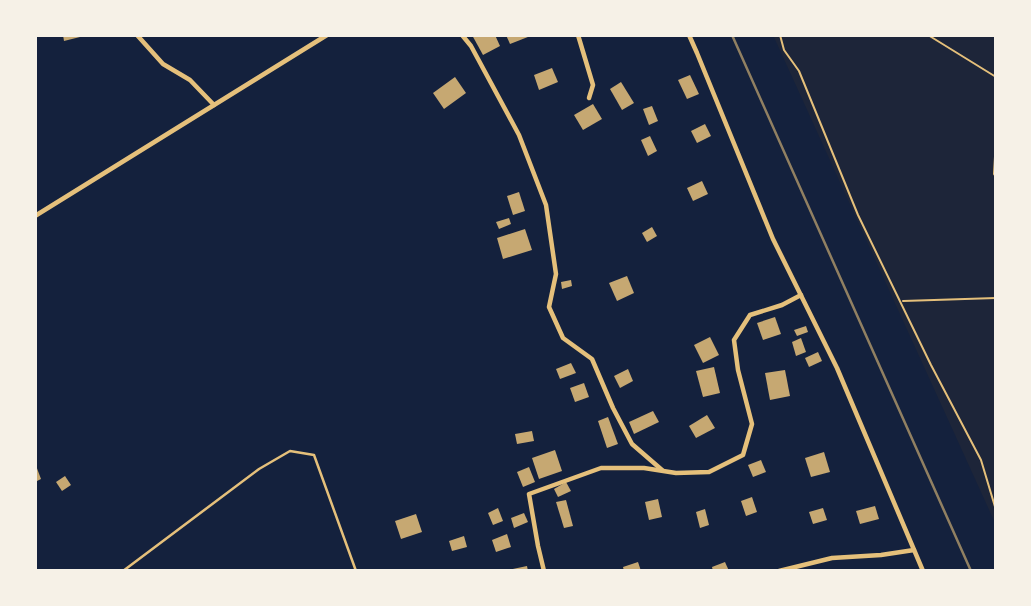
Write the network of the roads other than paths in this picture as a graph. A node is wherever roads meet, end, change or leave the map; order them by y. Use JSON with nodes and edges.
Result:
{"nodes":[{"id":1,"x":137,"y":35,"type":"edge"},
{"id":2,"x":327,"y":35,"type":"edge"},
{"id":3,"x":462,"y":35,"type":"edge"},
{"id":4,"x":578,"y":35,"type":"edge"},
{"id":5,"x":689,"y":35,"type":"edge"},
{"id":6,"x":589,"y":98,"type":"dead end"},
{"id":7,"x":214,"y":105,"type":"junction"},
{"id":8,"x":35,"y":216,"type":"edge"},
{"id":9,"x":801,"y":295,"type":"junction"},
{"id":10,"x":663,"y":471,"type":"junction"},
{"id":11,"x":914,"y":550,"type":"junction"},
{"id":12,"x":123,"y":571,"type":"edge"},
{"id":13,"x":356,"y":571,"type":"edge"},
{"id":14,"x":544,"y":571,"type":"edge"},
{"id":15,"x":779,"y":571,"type":"edge"},
{"id":16,"x":923,"y":571,"type":"edge"}],
"edges":[{"from":1,"to":7,"type":"street"},
{"from":2,"to":7,"type":"street"},
{"from":3,"to":10,"type":"street"},
{"from":4,"to":6,"type":"street"},
{"from":5,"to":9,"type":"street"},
{"from":7,"to":8,"type":"street"},
{"from":9,"to":10,"type":"street"},
{"from":9,"to":11,"type":"street"},
{"from":10,"to":14,"type":"street"},
{"from":11,"to":15,"type":"street"},
{"from":11,"to":16,"type":"street"},
{"from":12,"to":13,"type":"lane"}]}
